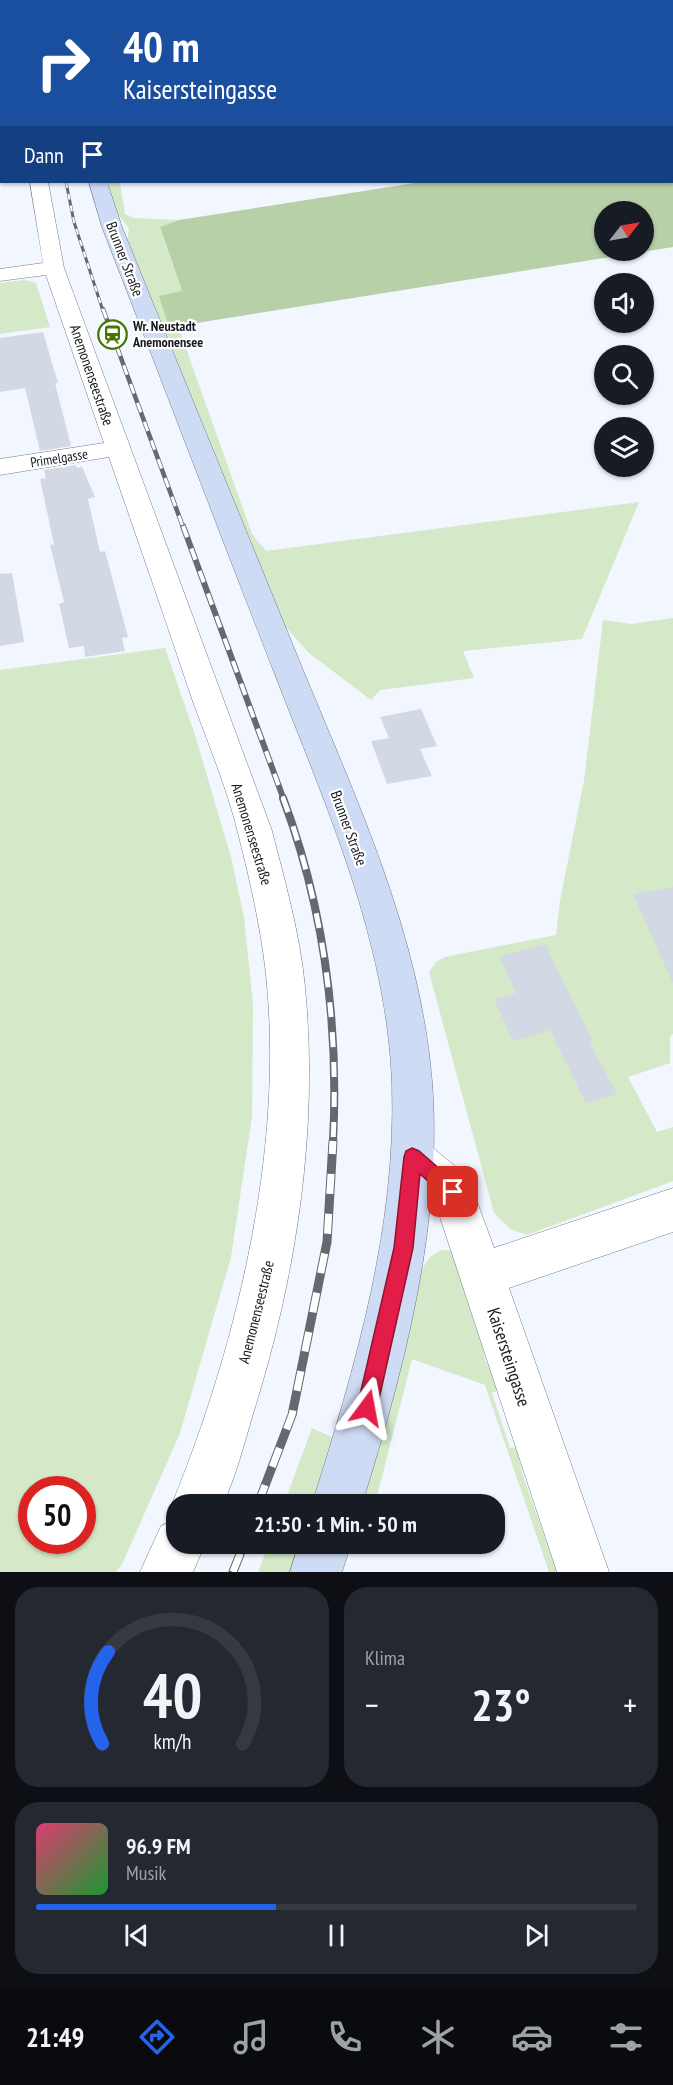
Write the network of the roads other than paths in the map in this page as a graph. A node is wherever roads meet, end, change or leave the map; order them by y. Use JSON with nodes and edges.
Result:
{"nodes":[{"id":1,"x":39,"y":183,"type":"edge"},
{"id":2,"x":98,"y":183,"type":"edge"},
{"id":3,"x":54,"y":268,"type":"junction"},
{"id":4,"x":0,"y":275,"type":"edge"},
{"id":5,"x":118,"y":448,"type":"junction"},
{"id":6,"x":0,"y":467,"type":"edge"},
{"id":7,"x":412,"y":1157,"type":"junction"},
{"id":8,"x":673,"y":1210,"type":"edge"},
{"id":9,"x":483,"y":1274,"type":"junction"},
{"id":10,"x":202,"y":1494,"type":"edge"},
{"id":11,"x":340,"y":1494,"type":"edge"},
{"id":12,"x":174,"y":1554,"type":"edge"},
{"id":13,"x":322,"y":1554,"type":"edge"},
{"id":14,"x":166,"y":1572,"type":"edge"},
{"id":15,"x":316,"y":1572,"type":"edge"},
{"id":16,"x":583,"y":1572,"type":"edge"}],
"edges":[{"from":1,"to":3,"type":"street","name":"Anemonenseestraße"},
{"from":2,"to":7,"type":"main road","name":"Brunner Straße"},
{"from":3,"to":4,"type":"street"},
{"from":3,"to":5,"type":"street","name":"Anemonenseestraße"},
{"from":5,"to":6,"type":"street","name":"Primelgasse"},
{"from":5,"to":10,"type":"street","name":"Anemonenseestraße"},
{"from":7,"to":9,"type":"street","name":"Kaisersteingasse"},
{"from":7,"to":11,"type":"main road","name":"Brunner Straße"},
{"from":8,"to":9,"type":"street"},
{"from":9,"to":16,"type":"street","name":"Kaisersteingasse"},
{"from":12,"to":14,"type":"street"},
{"from":13,"to":15,"type":"main road"}]}
